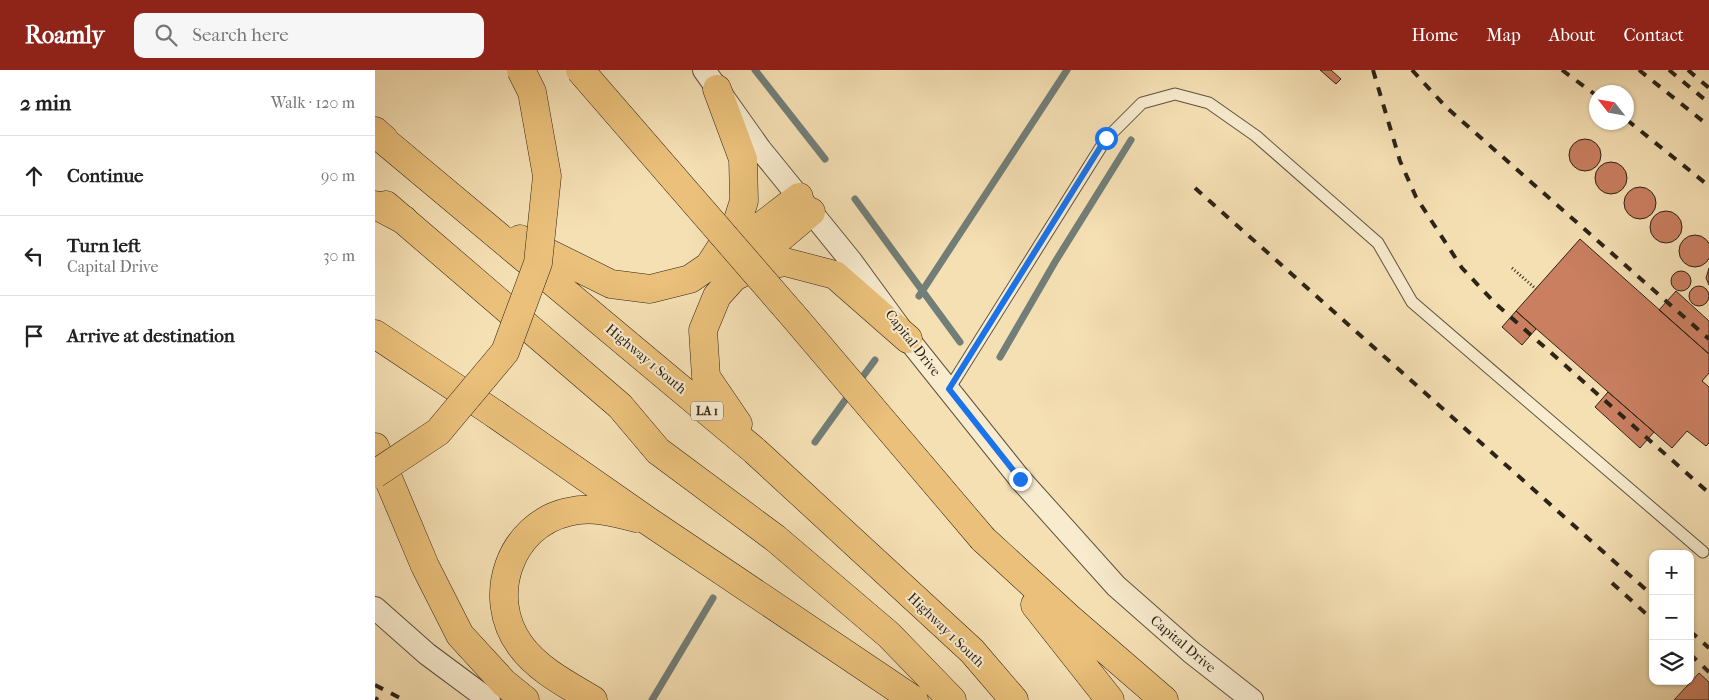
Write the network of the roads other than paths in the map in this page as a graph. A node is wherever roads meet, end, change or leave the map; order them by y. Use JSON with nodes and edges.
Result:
{"nodes":[{"id":1,"x":521,"y":70,"type":"edge"},
{"id":2,"x":580,"y":70,"type":"edge"},
{"id":3,"x":711,"y":79,"type":"edge"},
{"id":4,"x":378,"y":135,"type":"edge"},
{"id":5,"x":375,"y":197,"type":"edge"},
{"id":6,"x":375,"y":205,"type":"edge"},
{"id":7,"x":805,"y":205,"type":"junction"},
{"id":8,"x":480,"y":219,"type":"junction"},
{"id":9,"x":404,"y":220,"type":"junction"},
{"id":10,"x":709,"y":266,"type":"junction"},
{"id":11,"x":734,"y":277,"type":"junction"},
{"id":12,"x":375,"y":334,"type":"edge"},
{"id":13,"x":908,"y":339,"type":"junction"},
{"id":14,"x":949,"y":389,"type":"junction"},
{"id":15,"x":375,"y":447,"type":"edge"},
{"id":16,"x":755,"y":451,"type":"junction"},
{"id":17,"x":375,"y":474,"type":"edge"},
{"id":18,"x":648,"y":521,"type":"junction"},
{"id":19,"x":983,"y":539,"type":"junction"},
{"id":20,"x":1703,"y":552,"type":"dead end"},
{"id":21,"x":375,"y":608,"type":"edge"},
{"id":22,"x":489,"y":700,"type":"edge"},
{"id":23,"x":525,"y":700,"type":"edge"},
{"id":24,"x":593,"y":700,"type":"edge"},
{"id":25,"x":914,"y":700,"type":"edge"},
{"id":26,"x":952,"y":700,"type":"edge"},
{"id":27,"x":1014,"y":700,"type":"edge"},
{"id":28,"x":1110,"y":700,"type":"edge"},
{"id":29,"x":1164,"y":700,"type":"edge"},
{"id":30,"x":1252,"y":700,"type":"edge"}],
"edges":[{"from":1,"to":17,"type":"highway","bridge":true},
{"from":2,"to":19,"type":"highway","bridge":true},
{"from":3,"to":7,"type":"street","name":"Capital Drive"},
{"from":3,"to":10,"type":"highway"},
{"from":4,"to":8,"type":"highway","name":"Highway 1 South","number":"LA 1"},
{"from":5,"to":9,"type":"highway"},
{"from":6,"to":9,"type":"highway"},
{"from":7,"to":10,"type":"highway"},
{"from":7,"to":11,"type":"highway"},
{"from":7,"to":13,"type":"street","name":"Capital Drive"},
{"from":8,"to":10,"type":"highway"},
{"from":8,"to":16,"type":"highway","name":"Highway 1 South","number":"LA 1"},
{"from":9,"to":26,"type":"highway"},
{"from":11,"to":13,"type":"highway"},
{"from":11,"to":16,"type":"highway"},
{"from":12,"to":18,"type":"highway"},
{"from":13,"to":14,"type":"street","name":"Capital Drive"},
{"from":14,"to":20,"type":"lane"},
{"from":14,"to":30,"type":"street","name":"Capital Drive"},
{"from":15,"to":23,"type":"highway"},
{"from":16,"to":27,"type":"highway","name":"Highway 1 South","number":"LA 1"},
{"from":18,"to":24,"type":"highway"},
{"from":18,"to":25,"type":"highway"},
{"from":19,"to":28,"type":"highway"},
{"from":19,"to":29,"type":"highway"},
{"from":21,"to":22,"type":"street"}]}
